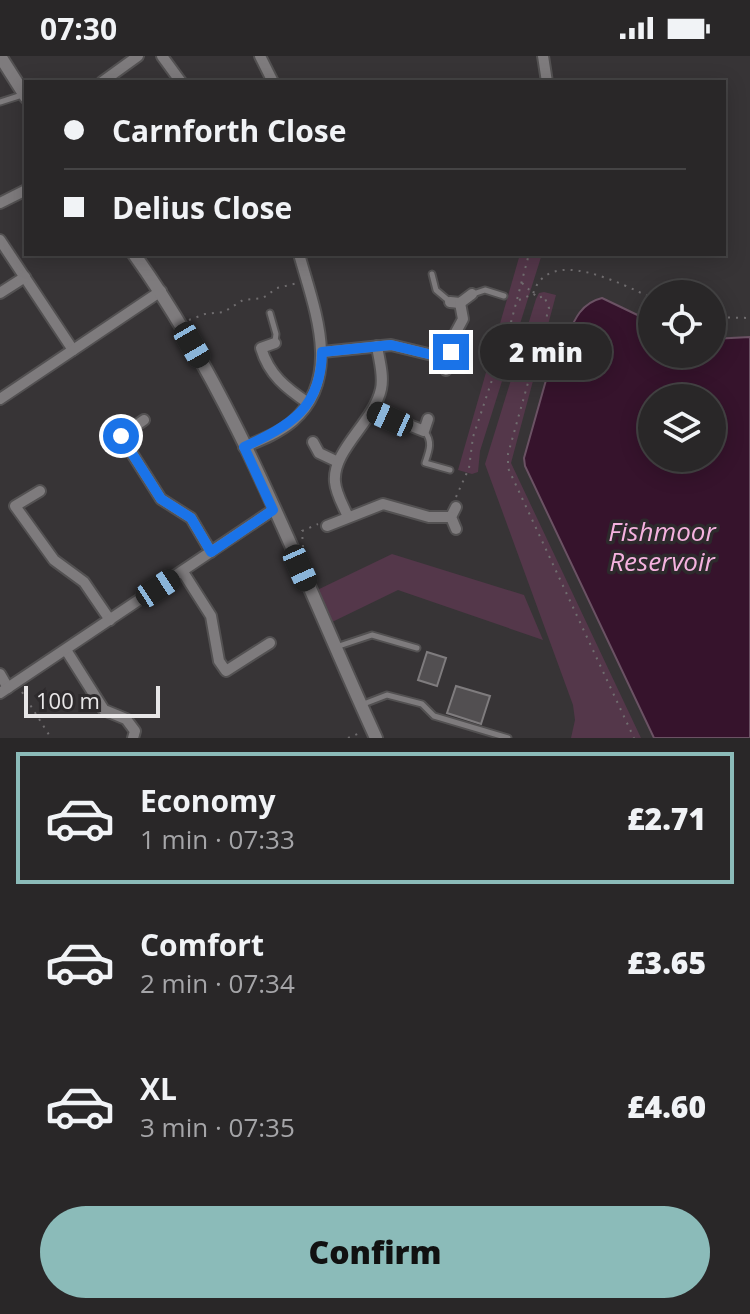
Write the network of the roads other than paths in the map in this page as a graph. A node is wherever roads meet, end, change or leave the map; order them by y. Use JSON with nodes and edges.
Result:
{"nodes":[{"id":1,"x":0,"y":56,"type":"edge"},
{"id":2,"x":138,"y":56,"type":"edge"},
{"id":3,"x":162,"y":56,"type":"edge"},
{"id":4,"x":260,"y":56,"type":"edge"},
{"id":5,"x":543,"y":56,"type":"edge"},
{"id":6,"x":105,"y":80,"type":"edge"},
{"id":7,"x":180,"y":80,"type":"edge"},
{"id":8,"x":272,"y":80,"type":"edge"},
{"id":9,"x":547,"y":80,"type":"edge"},
{"id":10,"x":24,"y":94,"type":"edge"},
{"id":11,"x":24,"y":96,"type":"edge"},
{"id":12,"x":0,"y":102,"type":"edge"},
{"id":13,"x":24,"y":191,"type":"edge"},
{"id":14,"x":0,"y":203,"type":"edge"},
{"id":15,"x":0,"y":240,"type":"edge"},
{"id":16,"x":135,"y":256,"type":"edge"},
{"id":17,"x":300,"y":256,"type":"edge"},
{"id":18,"x":432,"y":274,"type":"dead end"},
{"id":19,"x":25,"y":277,"type":"junction"},
{"id":20,"x":161,"y":291,"type":"junction"},
{"id":21,"x":0,"y":293,"type":"edge"},
{"id":22,"x":472,"y":294,"type":"joint"},
{"id":23,"x":504,"y":296,"type":"dead end"},
{"id":24,"x":455,"y":303,"type":"junction"},
{"id":25,"x":270,"y":313,"type":"dead end"},
{"id":26,"x":275,"y":343,"type":"joint"},
{"id":27,"x":377,"y":346,"type":"junction"},
{"id":28,"x":73,"y":350,"type":"junction"},
{"id":29,"x":322,"y":352,"type":"junction"},
{"id":30,"x":0,"y":399,"type":"edge"},
{"id":31,"x":308,"y":403,"type":"junction"},
{"id":32,"x":374,"y":411,"type":"junction"},
{"id":33,"x":428,"y":419,"type":"dead end"},
{"id":34,"x":144,"y":420,"type":"dead end"},
{"id":35,"x":424,"y":431,"type":"junction"},
{"id":36,"x":313,"y":442,"type":"dead end"},
{"id":37,"x":244,"y":447,"type":"junction"},
{"id":38,"x":338,"y":462,"type":"junction"},
{"id":39,"x":450,"y":470,"type":"dead end"},
{"id":40,"x":40,"y":491,"type":"dead end"},
{"id":41,"x":273,"y":510,"type":"junction"},
{"id":42,"x":348,"y":517,"type":"junction"},
{"id":43,"x":327,"y":526,"type":"road end"},
{"id":44,"x":456,"y":529,"type":"dead end"},
{"id":45,"x":211,"y":552,"type":"junction"},
{"id":46,"x":183,"y":572,"type":"junction"},
{"id":47,"x":110,"y":620,"type":"junction"},
{"id":48,"x":270,"y":643,"type":"dead end"},
{"id":49,"x":335,"y":647,"type":"junction"},
{"id":50,"x":417,"y":648,"type":"dead end"},
{"id":51,"x":66,"y":650,"type":"junction"},
{"id":52,"x":0,"y":674,"type":"edge"},
{"id":53,"x":8,"y":688,"type":"edge"},
{"id":54,"x":361,"y":705,"type":"junction"},
{"id":55,"x":374,"y":733,"type":"edge"},
{"id":56,"x":133,"y":738,"type":"edge"},
{"id":57,"x":508,"y":738,"type":"edge"}],
"edges":[{"from":1,"to":10,"type":"street"},
{"from":2,"to":6,"type":"street"},
{"from":3,"to":7,"type":"street"},
{"from":4,"to":8,"type":"street"},
{"from":5,"to":9,"type":"street"},
{"from":11,"to":12,"type":"lane"},
{"from":13,"to":14,"type":"street"},
{"from":15,"to":19,"type":"street"},
{"from":16,"to":20,"type":"street"},
{"from":17,"to":29,"type":"street"},
{"from":18,"to":24,"type":"lane"},
{"from":19,"to":21,"type":"street"},
{"from":19,"to":28,"type":"street"},
{"from":20,"to":28,"type":"street"},
{"from":20,"to":37,"type":"street"},
{"from":22,"to":23,"type":"lane"},
{"from":22,"to":24,"type":"street"},
{"from":24,"to":27,"type":"street"},
{"from":25,"to":26,"type":"lane"},
{"from":26,"to":31,"type":"street"},
{"from":27,"to":29,"type":"street"},
{"from":27,"to":32,"type":"street"},
{"from":28,"to":30,"type":"street"},
{"from":29,"to":31,"type":"street"},
{"from":31,"to":37,"type":"street"},
{"from":32,"to":35,"type":"street"},
{"from":32,"to":38,"type":"street"},
{"from":33,"to":35,"type":"street"},
{"from":34,"to":45,"type":"street"},
{"from":35,"to":39,"type":"lane"},
{"from":36,"to":38,"type":"street"},
{"from":37,"to":41,"type":"street"},
{"from":38,"to":42,"type":"street"},
{"from":40,"to":47,"type":"street"},
{"from":41,"to":45,"type":"street"},
{"from":41,"to":49,"type":"street"},
{"from":42,"to":43,"type":"street"},
{"from":42,"to":44,"type":"street"},
{"from":45,"to":46,"type":"street"},
{"from":46,"to":47,"type":"street"},
{"from":46,"to":48,"type":"street"},
{"from":47,"to":51,"type":"street"},
{"from":49,"to":50,"type":"lane"},
{"from":49,"to":54,"type":"street"},
{"from":51,"to":53,"type":"street"},
{"from":51,"to":56,"type":"street"},
{"from":52,"to":53,"type":"street"},
{"from":54,"to":55,"type":"street"},
{"from":54,"to":57,"type":"lane"}]}
